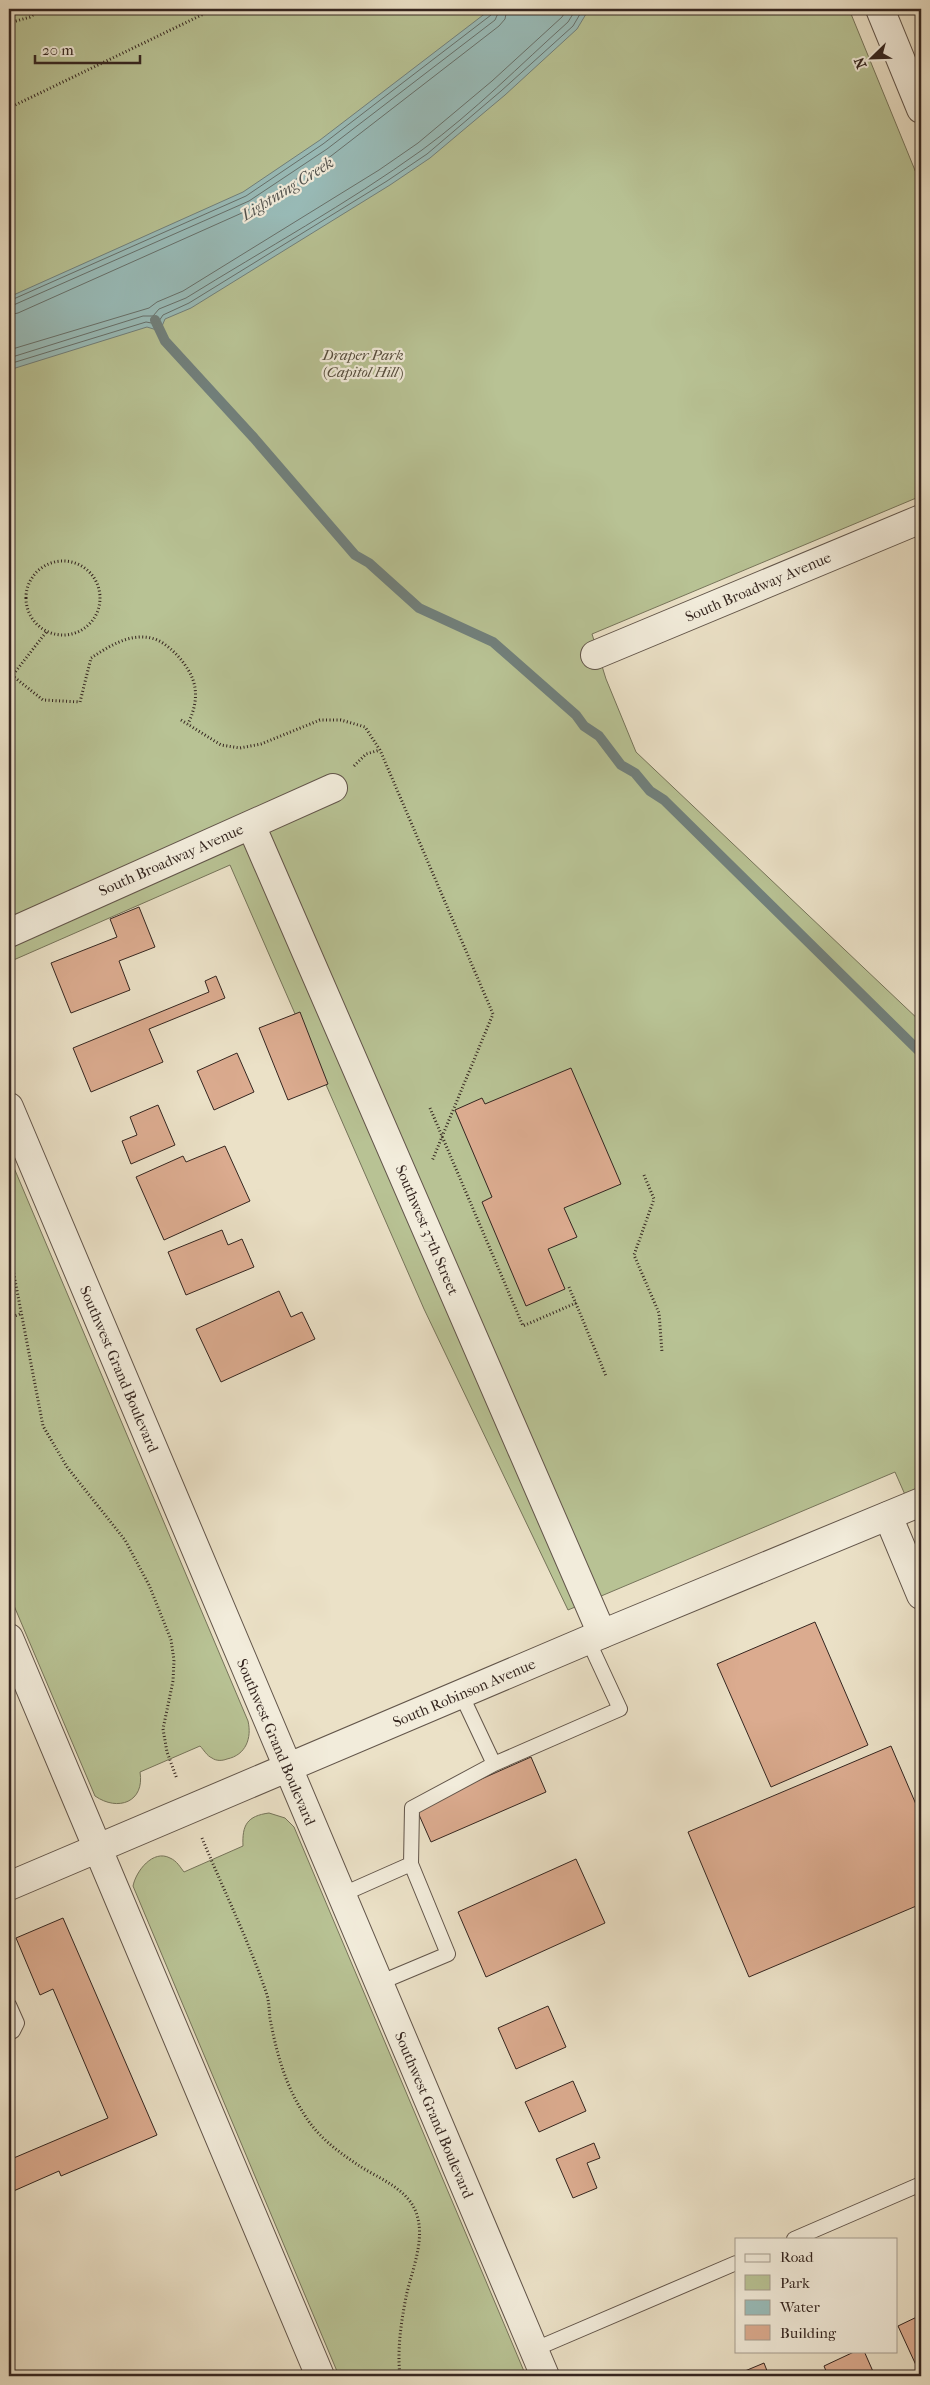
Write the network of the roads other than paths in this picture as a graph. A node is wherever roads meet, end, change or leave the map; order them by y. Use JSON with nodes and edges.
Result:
{"nodes":[{"id":1,"x":880,"y":9,"type":"edge"},
{"id":2,"x":921,"y":109,"type":"edge"},
{"id":3,"x":921,"y":519,"type":"edge"},
{"id":4,"x":595,"y":655,"type":"dead end"},
{"id":5,"x":333,"y":788,"type":"dead end"},
{"id":6,"x":251,"y":825,"type":"junction"},
{"id":7,"x":9,"y":933,"type":"edge"},
{"id":8,"x":9,"y":1107,"type":"edge"},
{"id":9,"x":921,"y":1502,"type":"edge"},
{"id":10,"x":888,"y":1516,"type":"junction"},
{"id":11,"x":921,"y":1595,"type":"edge"},
{"id":12,"x":595,"y":1637,"type":"junction"},
{"id":13,"x":9,"y":1638,"type":"edge"},
{"id":14,"x":461,"y":1694,"type":"junction"},
{"id":15,"x":494,"y":1764,"type":"junction"},
{"id":16,"x":287,"y":1768,"type":"junction"},
{"id":17,"x":98,"y":1848,"type":"junction"},
{"id":18,"x":411,"y":1864,"type":"junction"},
{"id":19,"x":9,"y":1886,"type":"edge"},
{"id":20,"x":341,"y":1895,"type":"junction"},
{"id":21,"x":378,"y":1984,"type":"junction"},
{"id":22,"x":9,"y":2005,"type":"edge"},
{"id":23,"x":9,"y":2033,"type":"edge"},
{"id":24,"x":921,"y":2184,"type":"edge"},
{"id":25,"x":796,"y":2238,"type":"edge"},
{"id":26,"x":735,"y":2263,"type":"edge"},
{"id":27,"x":533,"y":2350,"type":"junction"},
{"id":28,"x":320,"y":2376,"type":"edge"},
{"id":29,"x":545,"y":2376,"type":"edge"}],
"edges":[{"from":1,"to":2,"type":"street"},
{"from":3,"to":4,"type":"street","name":"South Broadway Avenue"},
{"from":5,"to":6,"type":"street","name":"South Broadway Avenue"},
{"from":6,"to":7,"type":"street","name":"South Broadway Avenue"},
{"from":6,"to":12,"type":"street","name":"Southwest 37th Street"},
{"from":8,"to":16,"type":"street","name":"Southwest Grand Boulevard"},
{"from":9,"to":10,"type":"street","name":"South Robinson Avenue"},
{"from":10,"to":11,"type":"street"},
{"from":10,"to":12,"type":"street","name":"South Robinson Avenue"},
{"from":12,"to":14,"type":"street","name":"South Robinson Avenue"},
{"from":12,"to":15,"type":"lane"},
{"from":13,"to":17,"type":"street"},
{"from":14,"to":15,"type":"lane"},
{"from":14,"to":16,"type":"street","name":"South Robinson Avenue"},
{"from":15,"to":18,"type":"lane"},
{"from":16,"to":17,"type":"street","name":"South Robinson Avenue"},
{"from":16,"to":20,"type":"street","name":"Southwest Grand Boulevard"},
{"from":17,"to":19,"type":"street","name":"South Robinson Avenue"},
{"from":17,"to":28,"type":"street"},
{"from":18,"to":20,"type":"lane"},
{"from":18,"to":21,"type":"lane"},
{"from":20,"to":21,"type":"street","name":"Southwest Grand Boulevard"},
{"from":21,"to":27,"type":"street","name":"Southwest Grand Boulevard"},
{"from":22,"to":23,"type":"lane"},
{"from":24,"to":25,"type":"lane"},
{"from":26,"to":27,"type":"lane"},
{"from":27,"to":29,"type":"street","name":"Southwest Grand Boulevard"}]}
